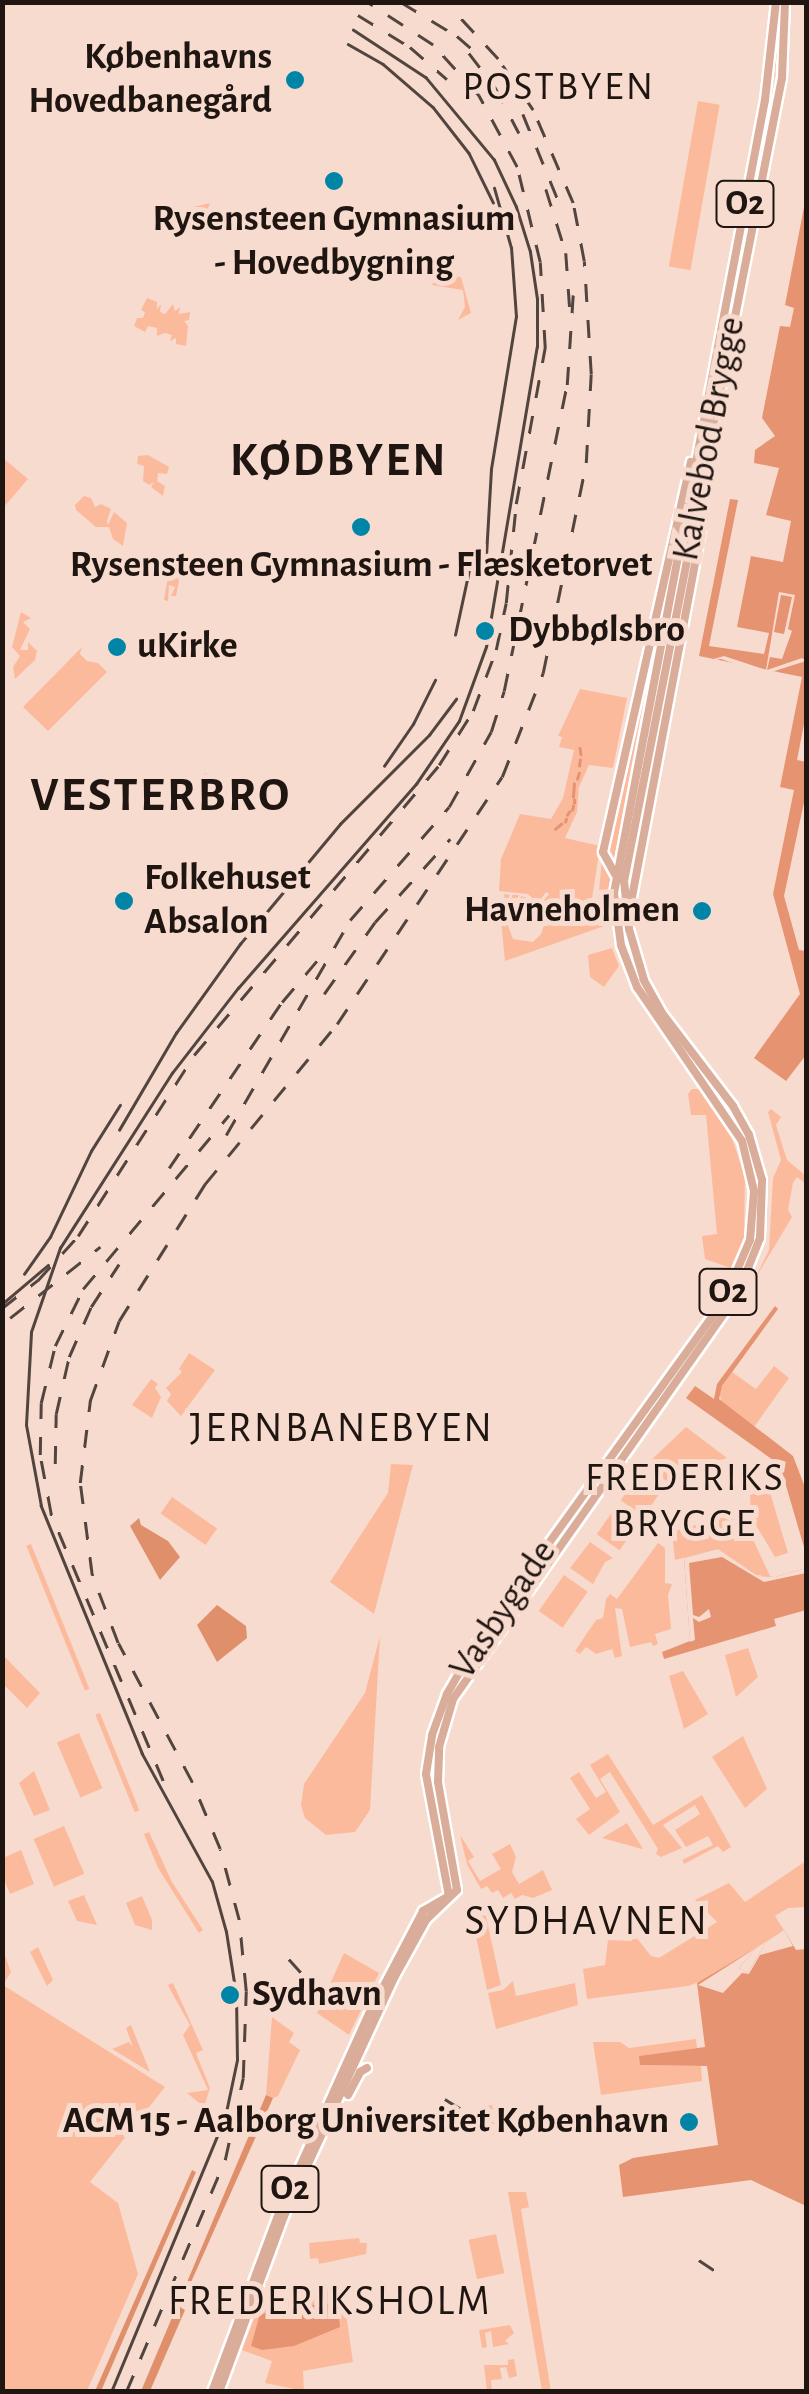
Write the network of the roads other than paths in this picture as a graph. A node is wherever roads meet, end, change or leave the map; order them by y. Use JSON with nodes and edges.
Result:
{"nodes":[{"id":1,"x":776,"y":2,"type":"edge"},
{"id":2,"x":785,"y":2,"type":"edge"},
{"id":3,"x":704,"y":412,"type":"junction"},
{"id":4,"x":699,"y":438,"type":"junction"},
{"id":5,"x":704,"y":466,"type":"junction"},
{"id":6,"x":696,"y":503,"type":"junction"},
{"id":7,"x":620,"y":875,"type":"junction"},
{"id":8,"x":628,"y":922,"type":"junction"},
{"id":9,"x":453,"y":1893,"type":"junction"},
{"id":10,"x":357,"y":2054,"type":"junction"},
{"id":11,"x":368,"y":2068,"type":"dead end"},
{"id":12,"x":332,"y":2120,"type":"junction"},
{"id":13,"x":216,"y":2392,"type":"edge"}],
"edges":[{"from":1,"to":3,"type":"main road","name":"Kalvebod Brygge","number":"O2"},
{"from":2,"to":5,"type":"main road","name":"Kalvebod Brygge","number":"O2"},
{"from":3,"to":4,"type":"main road","name":"Kalvebod Brygge","number":"O2"},
{"from":3,"to":5,"type":"main road"},
{"from":4,"to":7,"type":"main road","name":"Kalvebod Brygge","number":"O2"},
{"from":4,"to":7,"type":"main road"},
{"from":5,"to":6,"type":"main road","name":"Kalvebod Brygge","number":"O2"},
{"from":6,"to":7,"type":"main road","name":"Kalvebod Brygge","number":"O2"},
{"from":6,"to":8,"type":"main road"},
{"from":7,"to":8,"type":"main road","name":"Vasbygade","number":"O2"},
{"from":7,"to":9,"type":"main road","name":"Vasbygade","number":"O2"},
{"from":8,"to":9,"type":"main road","name":"Vasbygade","number":"O2"},
{"from":9,"to":10,"type":"main road","number":"O2"},
{"from":9,"to":10,"type":"main road","number":"O2"},
{"from":10,"to":12,"type":"main road","number":"O2"},
{"from":10,"to":13,"type":"main road","number":"O2"},
{"from":11,"to":12,"type":"main road"},
{"from":12,"to":13,"type":"main road","number":"O2"}]}
